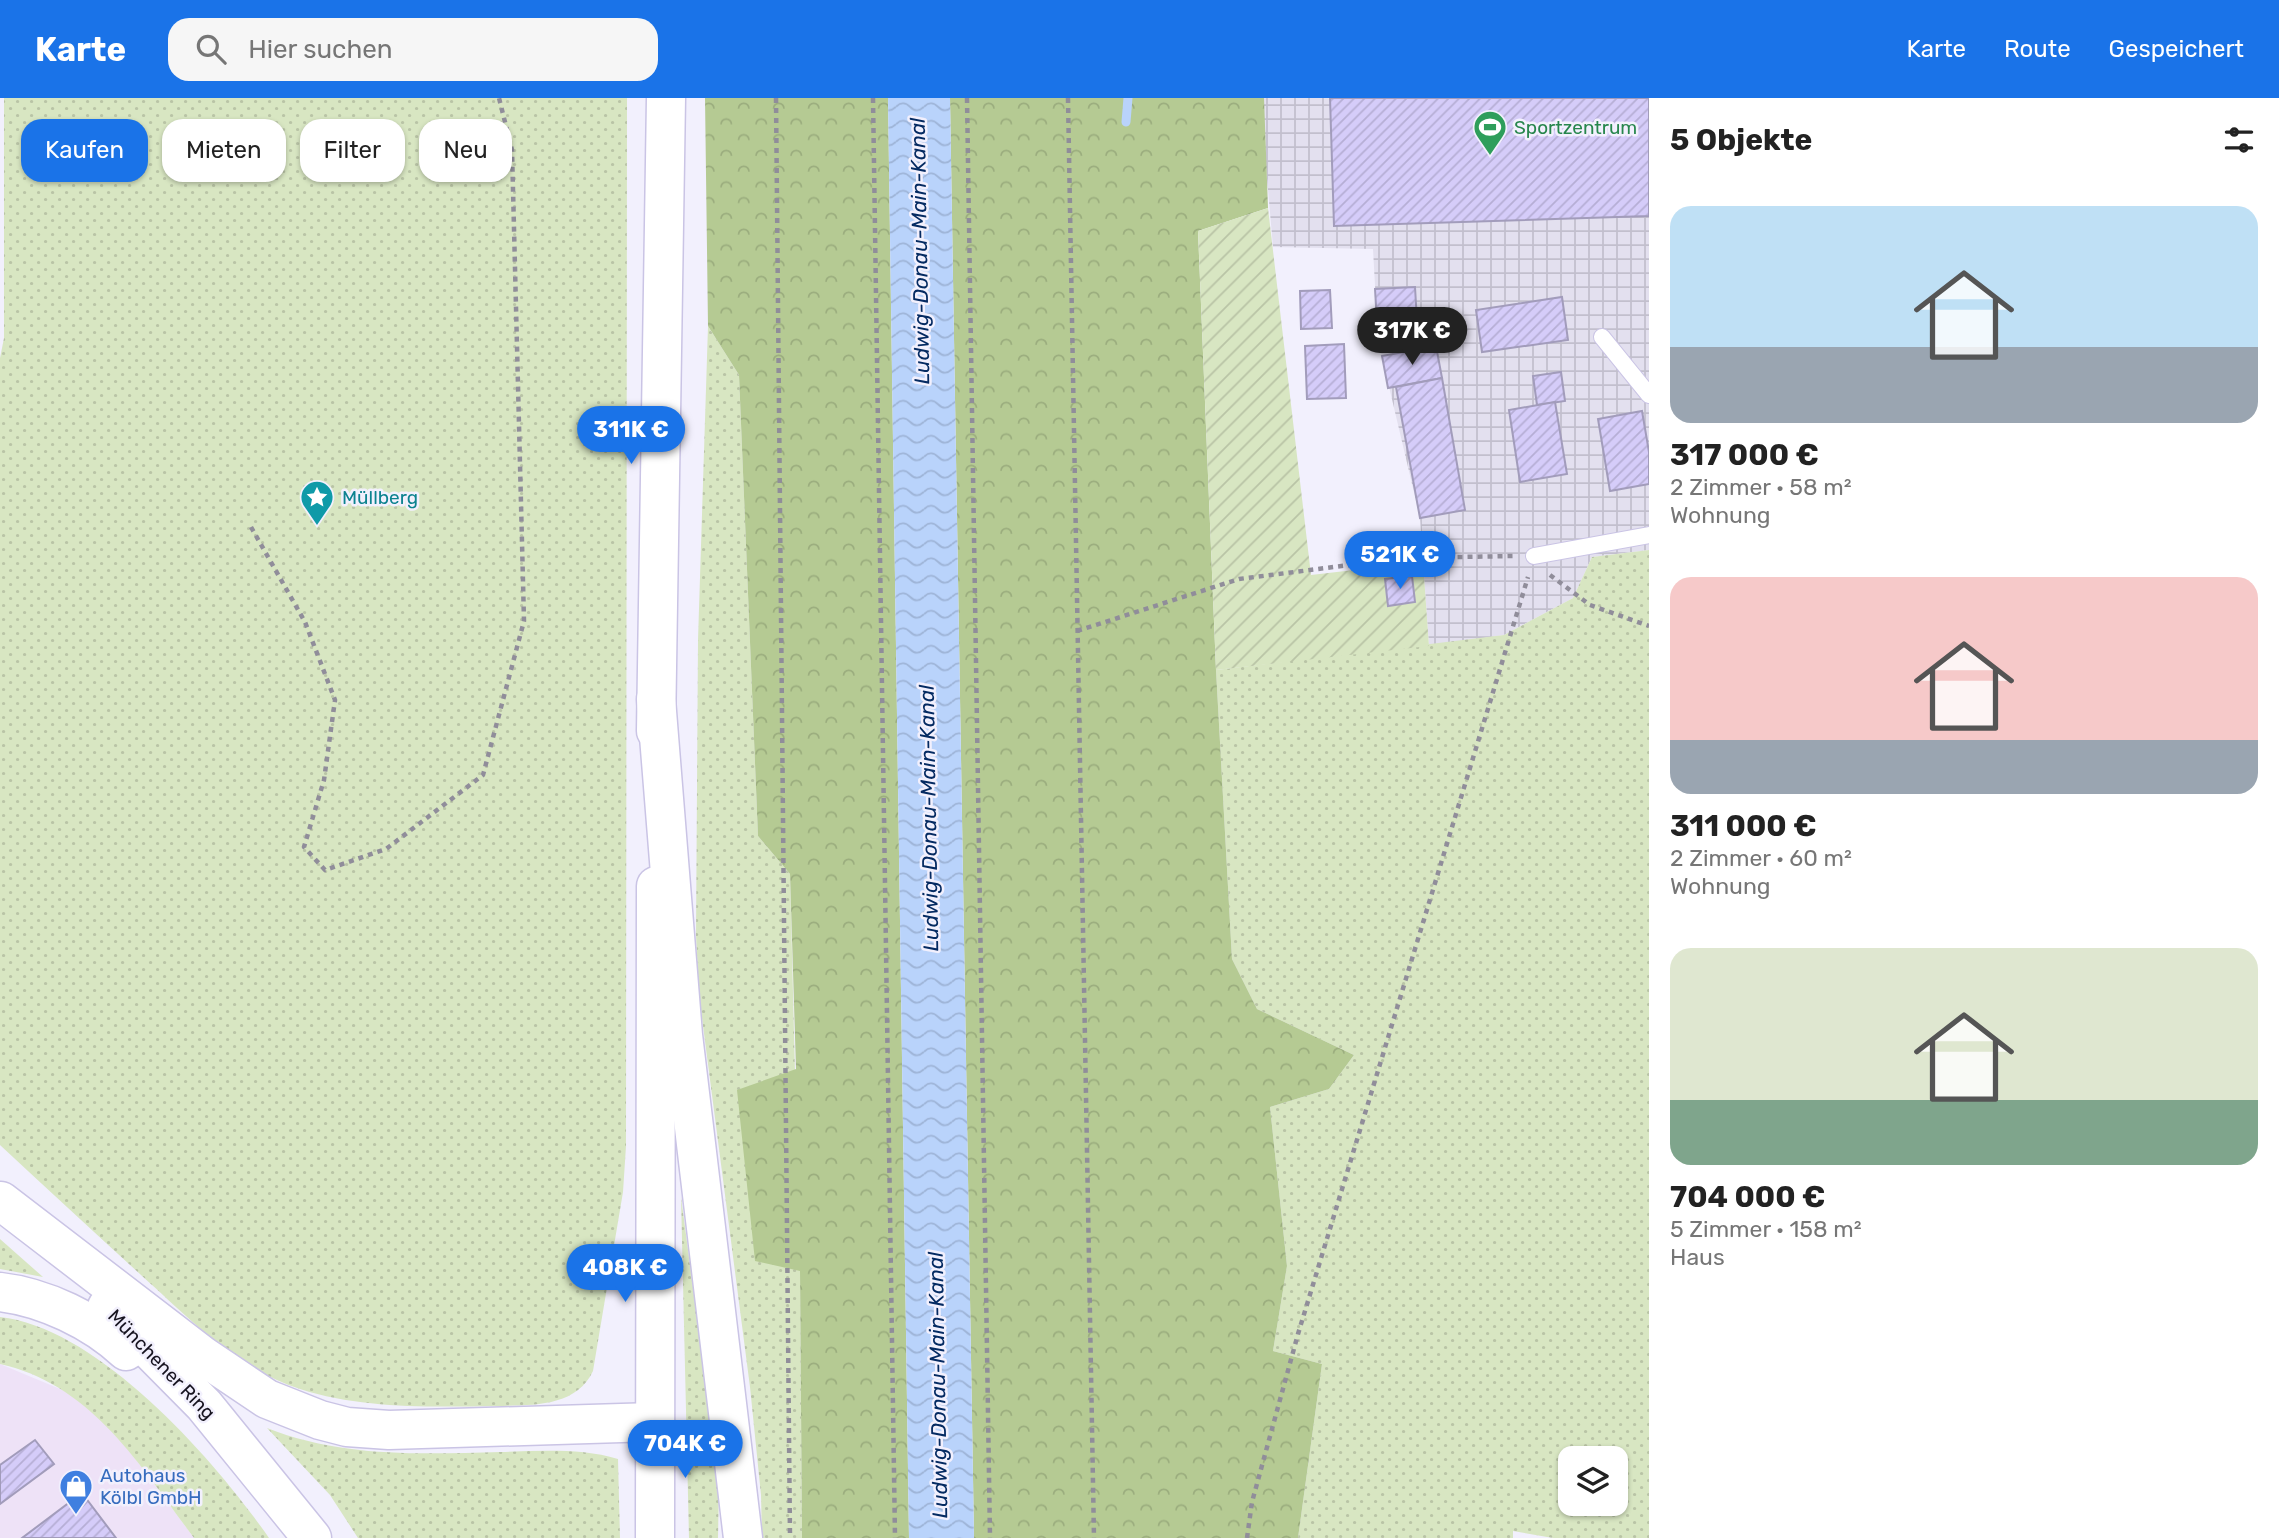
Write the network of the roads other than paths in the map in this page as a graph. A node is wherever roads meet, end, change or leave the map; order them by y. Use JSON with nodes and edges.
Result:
{"nodes":[{"id":1,"x":666,"y":98,"type":"edge"},
{"id":2,"x":1602,"y":337,"type":"dead end"},
{"id":3,"x":1649,"y":395,"type":"edge"},
{"id":4,"x":1649,"y":535,"type":"edge"},
{"id":5,"x":1534,"y":556,"type":"road end"},
{"id":6,"x":656,"y":699,"type":"junction"},
{"id":7,"x":0,"y":1201,"type":"edge"},
{"id":8,"x":0,"y":1292,"type":"edge"},
{"id":9,"x":654,"y":1422,"type":"junction"},
{"id":10,"x":279,"y":1494,"type":"junction"},
{"id":11,"x":312,"y":1538,"type":"edge"},
{"id":12,"x":655,"y":1538,"type":"edge"},
{"id":13,"x":743,"y":1538,"type":"edge"}],
"edges":[{"from":1,"to":6,"type":"main road"},
{"from":2,"to":3,"type":"lane"},
{"from":4,"to":5,"type":"lane"},
{"from":6,"to":9,"type":"main road"},
{"from":6,"to":13,"type":"main road"},
{"from":7,"to":9,"type":"main road"},
{"from":7,"to":10,"type":"main road","name":"Münchener Ring"},
{"from":8,"to":10,"type":"main road"},
{"from":9,"to":12,"type":"main road"},
{"from":10,"to":11,"type":"main road","name":"Münchener Ring"}]}
